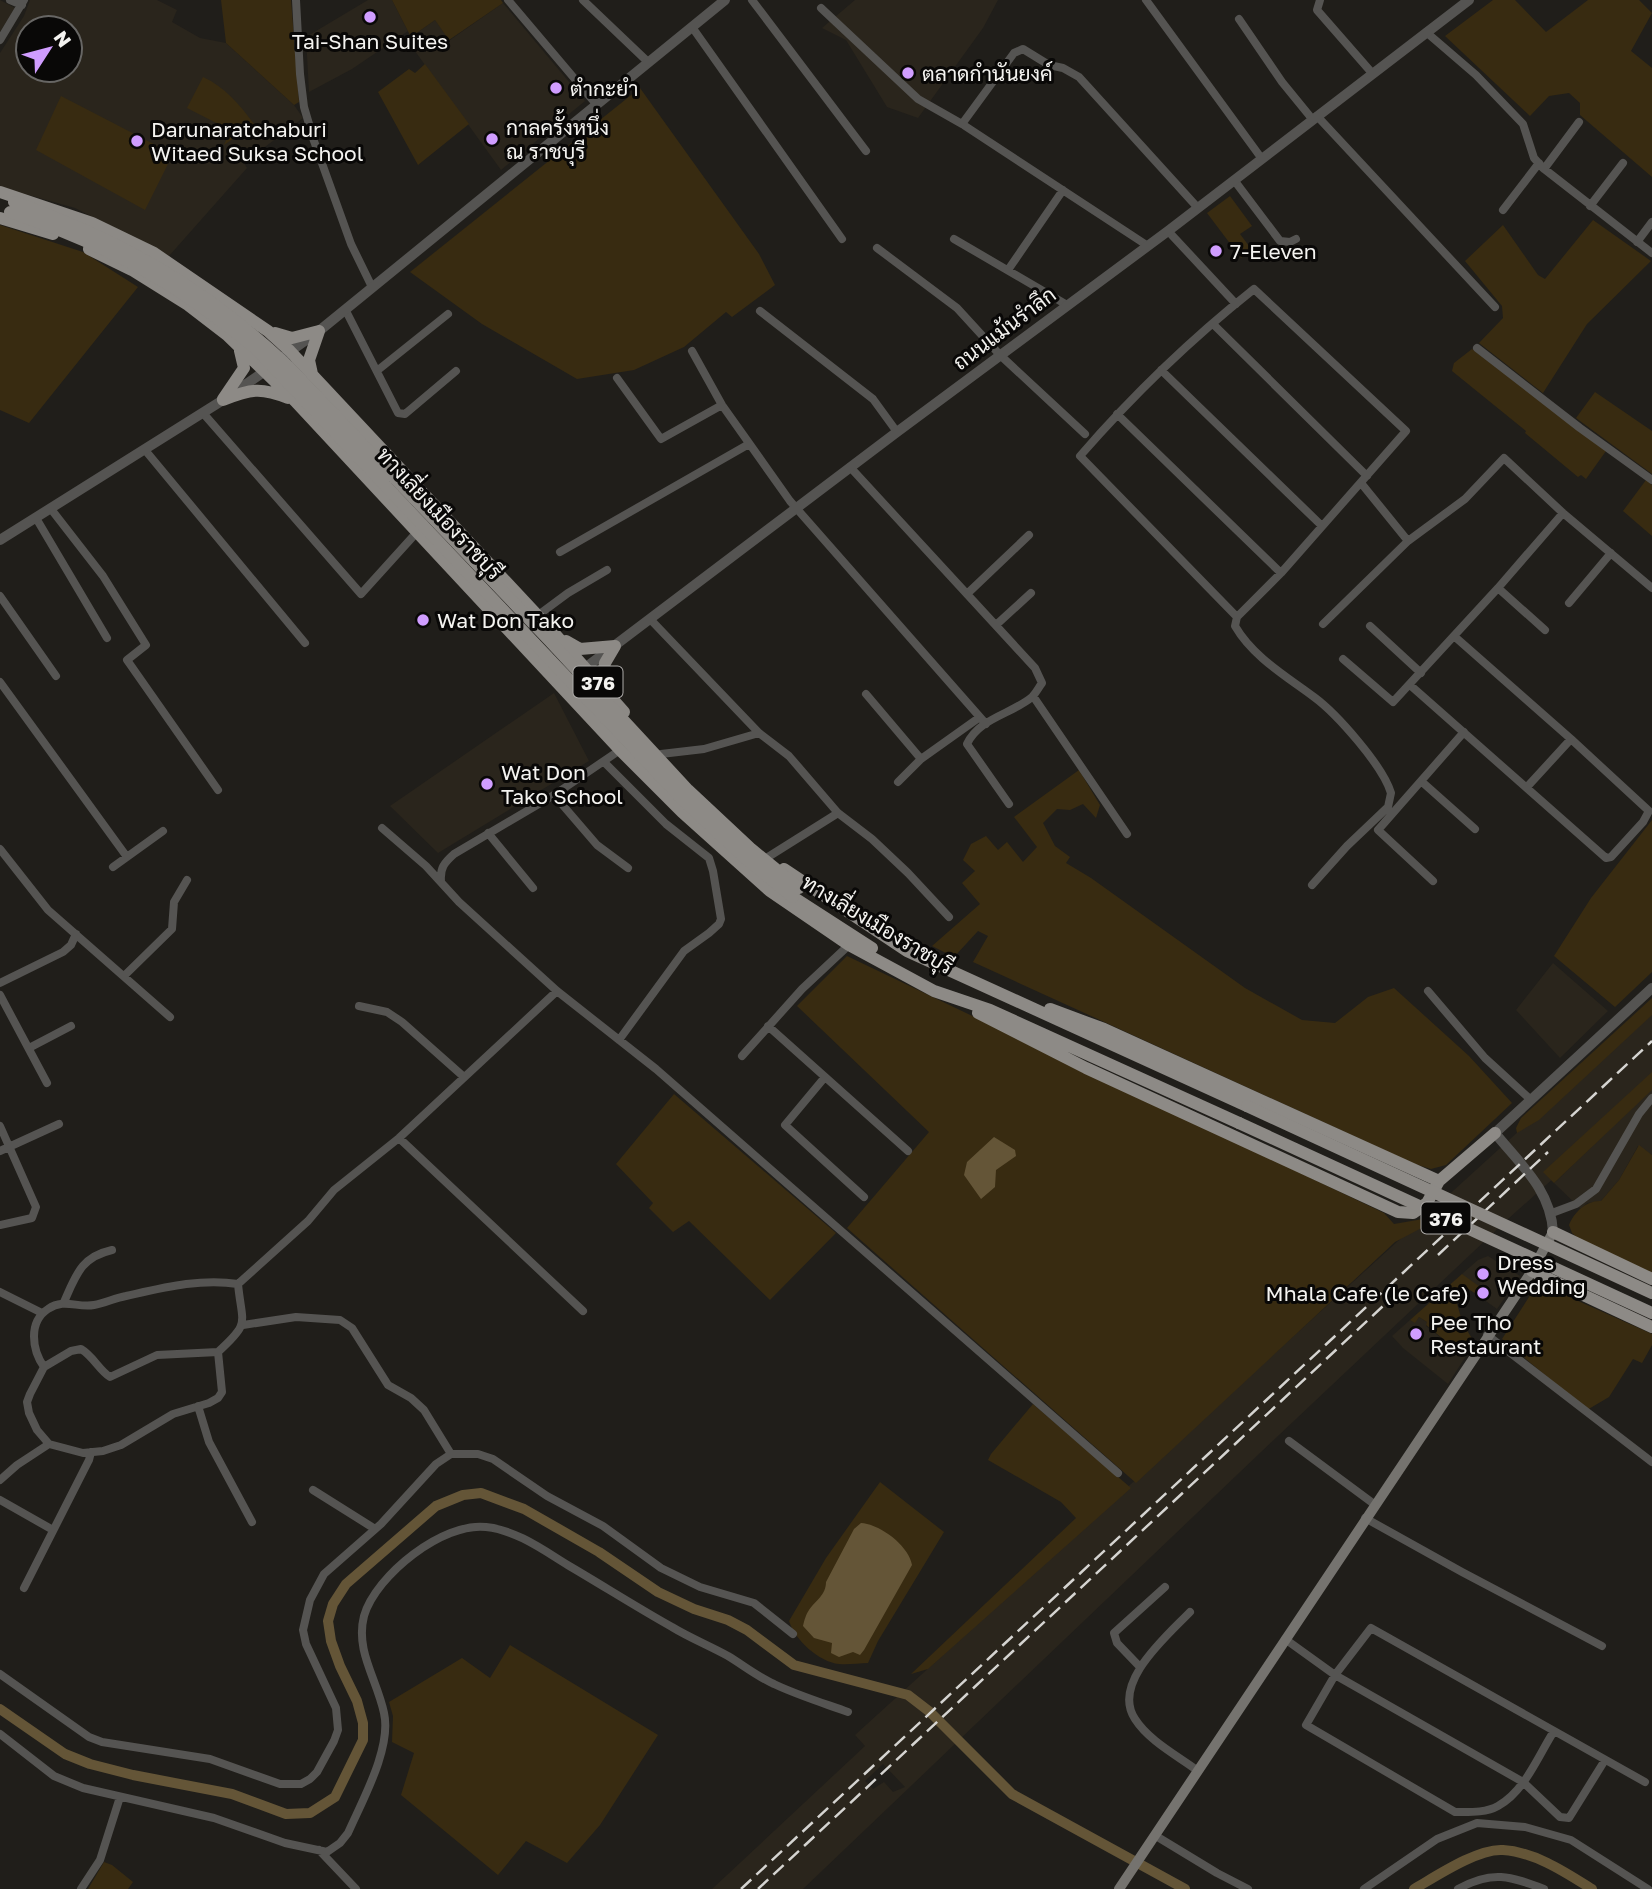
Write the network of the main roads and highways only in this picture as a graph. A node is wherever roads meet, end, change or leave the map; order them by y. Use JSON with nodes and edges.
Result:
{"nodes":[{"id":1,"x":0,"y":192,"type":"edge"},
{"id":2,"x":0,"y":199,"type":"edge"},
{"id":3,"x":6,"y":211,"type":"edge"},
{"id":4,"x":268,"y":331,"type":"junction"},
{"id":5,"x":238,"y":346,"type":"junction"},
{"id":6,"x":313,"y":375,"type":"junction"},
{"id":7,"x":295,"y":401,"type":"junction"},
{"id":8,"x":554,"y":633,"type":"junction"},
{"id":9,"x":621,"y":709,"type":"junction"},
{"id":10,"x":796,"y":893,"type":"junction"},
{"id":11,"x":907,"y":951,"type":"junction"},
{"id":12,"x":954,"y":974,"type":"junction"},
{"id":13,"x":934,"y":991,"type":"junction"},
{"id":14,"x":990,"y":1010,"type":"junction"},
{"id":15,"x":1496,"y":1133,"type":"road end"},
{"id":16,"x":1439,"y":1181,"type":"junction"},
{"id":17,"x":1553,"y":1232,"type":"joint"},
{"id":18,"x":1532,"y":1270,"type":"junction"},
{"id":19,"x":1652,"y":1279,"type":"edge"},
{"id":20,"x":1652,"y":1293,"type":"edge"},
{"id":21,"x":1652,"y":1313,"type":"edge"},
{"id":22,"x":1652,"y":1327,"type":"edge"},
{"id":23,"x":1125,"y":1885,"type":"edge"}],
"edges":[{"from":1,"to":4,"type":"main road","name":"ทางเลี่ยงเมืองราชบุรี","number":"376"},
{"from":2,"to":3,"type":"main road","name":"ทางเลี่ยงเมืองราชบุรี","number":"376"},
{"from":3,"to":5,"type":"main road","name":"ทางเลี่ยงเมืองราชบุรี","number":"376"},
{"from":3,"to":10,"type":"main road","name":"ทางเลี่ยงเมืองราชบุรี","number":"376","bridge":true},
{"from":4,"to":6,"type":"main road","name":"ทางเลี่ยงเมืองราชบุรี","number":"376"},
{"from":4,"to":6,"type":"main road"},
{"from":5,"to":7,"type":"main road","name":"ทางเลี่ยงเมืองราชบุรี","number":"376"},
{"from":5,"to":7,"type":"main road"},
{"from":6,"to":8,"type":"main road","name":"ทางเลี่ยงเมืองราชบุรี","number":"376"},
{"from":7,"to":13,"type":"main road","name":"ทางเลี่ยงเมืองราชบุรี","number":"376"},
{"from":8,"to":9,"type":"main road","name":"ทางเลี่ยงเมืองราชบุรี","number":"376"},
{"from":8,"to":9,"type":"main road"},
{"from":9,"to":11,"type":"main road","name":"ทางเลี่ยงเมืองราชบุรี","number":"376"},
{"from":10,"to":11,"type":"main road","name":"ทางเลี่ยงเมืองราชบุรี","number":"376"},
{"from":10,"to":14,"type":"main road","name":"ทางเลี่ยงเมืองราชบุรี","number":"376"},
{"from":11,"to":12,"type":"main road","name":"ทางเลี่ยงเมืองราชบุรี","number":"376"},
{"from":12,"to":16,"type":"main road"},
{"from":12,"to":20,"type":"main road","name":"ทางเลี่ยงเมืองราชบุรี","number":"376","bridge":true},
{"from":13,"to":14,"type":"main road","name":"ทางเลี่ยงเมืองราชบุรี","number":"376"},
{"from":13,"to":16,"type":"main road"},
{"from":14,"to":21,"type":"main road","name":"ทางเลี่ยงเมืองราชบุรี","number":"376","bridge":true},
{"from":15,"to":16,"type":"main road"},
{"from":17,"to":18,"type":"main road"},
{"from":17,"to":19,"type":"main road"},
{"from":18,"to":22,"type":"main road"},
{"from":18,"to":23,"type":"main road"}]}
